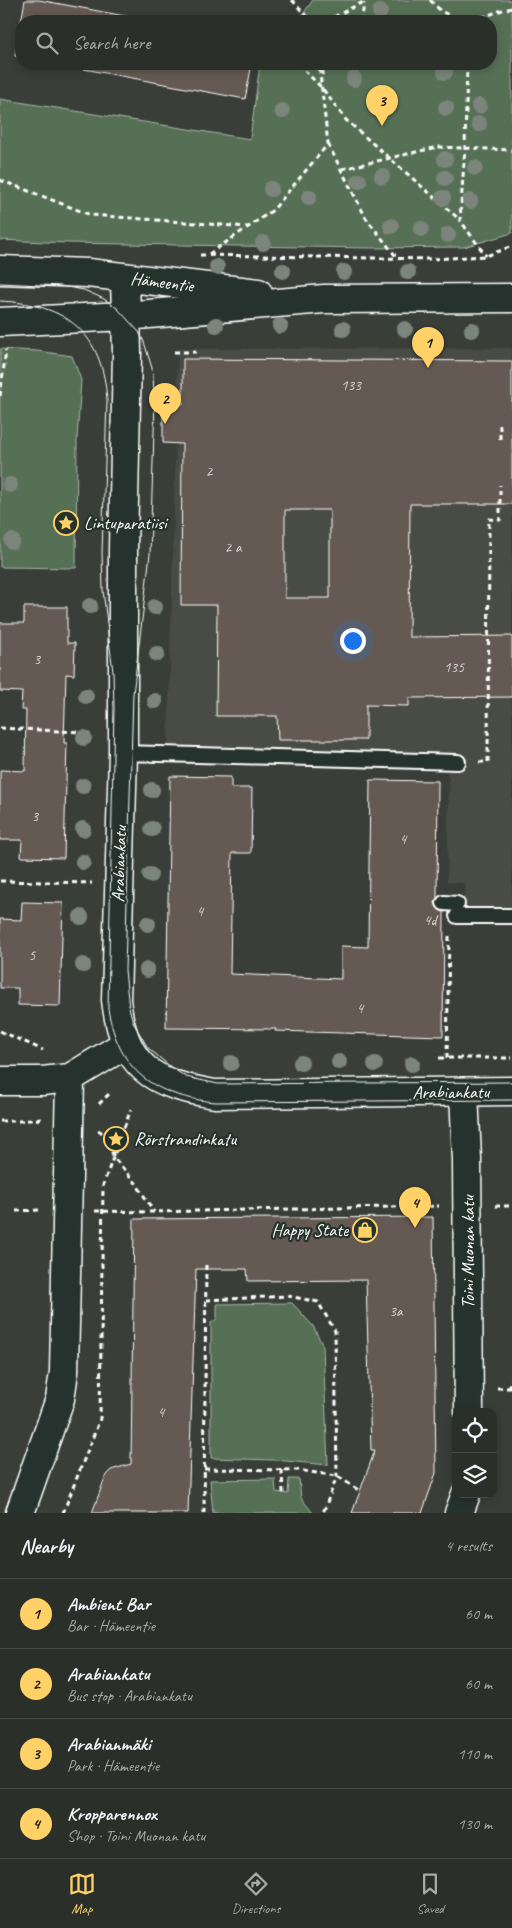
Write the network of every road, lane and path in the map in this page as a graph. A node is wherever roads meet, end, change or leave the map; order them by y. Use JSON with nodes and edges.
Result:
{"nodes":[{"id":1,"x":292,"y":0,"type":"edge"},
{"id":2,"x":430,"y":0,"type":"edge"},
{"id":3,"x":366,"y":1,"type":"edge"},
{"id":4,"x":512,"y":8,"type":"edge"},
{"id":5,"x":306,"y":15,"type":"edge"},
{"id":6,"x":338,"y":15,"type":"edge"},
{"id":7,"x":363,"y":15,"type":"edge"},
{"id":8,"x":450,"y":15,"type":"edge"},
{"id":9,"x":489,"y":15,"type":"edge"},
{"id":10,"x":304,"y":70,"type":"edge"},
{"id":11,"x":320,"y":70,"type":"edge"},
{"id":12,"x":323,"y":70,"type":"edge"},
{"id":13,"x":467,"y":70,"type":"edge"},
{"id":14,"x":321,"y":78,"type":"junction"},
{"id":15,"x":322,"y":88,"type":"junction"},
{"id":16,"x":328,"y":144,"type":"junction"},
{"id":17,"x":465,"y":147,"type":"junction"},
{"id":18,"x":512,"y":150,"type":"edge"},
{"id":19,"x":391,"y":159,"type":"junction"},
{"id":20,"x":342,"y":169,"type":"junction"},
{"id":21,"x":0,"y":180,"type":"edge"},
{"id":22,"x":460,"y":220,"type":"junction"},
{"id":23,"x":248,"y":227,"type":"junction"},
{"id":24,"x":512,"y":246,"type":"edge"},
{"id":25,"x":208,"y":254,"type":"junction"},
{"id":26,"x":193,"y":255,"type":"dead end"},
{"id":27,"x":486,"y":256,"type":"junction"},
{"id":28,"x":399,"y":259,"type":"junction"},
{"id":29,"x":0,"y":270,"type":"edge"},
{"id":30,"x":125,"y":278,"type":"junction"},
{"id":31,"x":512,"y":298,"type":"edge"},
{"id":32,"x":324,"y":299,"type":"junction"},
{"id":33,"x":126,"y":316,"type":"junction"},
{"id":34,"x":3,"y":335,"type":"edge"},
{"id":35,"x":174,"y":352,"type":"dead end"},
{"id":36,"x":196,"y":352,"type":"dead end"},
{"id":37,"x":0,"y":396,"type":"edge"},
{"id":38,"x":500,"y":425,"type":"dead end"},
{"id":39,"x":500,"y":439,"type":"dead end"},
{"id":40,"x":500,"y":485,"type":"dead end"},
{"id":41,"x":0,"y":728,"type":"edge"},
{"id":42,"x":80,"y":732,"type":"dead end"},
{"id":43,"x":123,"y":753,"type":"junction"},
{"id":44,"x":458,"y":762,"type":"joint"},
{"id":45,"x":0,"y":881,"type":"edge"},
{"id":46,"x":76,"y":883,"type":"dead end"},
{"id":47,"x":453,"y":908,"type":"dead end"},
{"id":48,"x":512,"y":916,"type":"edge"},
{"id":49,"x":449,"y":929,"type":"dead end"},
{"id":50,"x":0,"y":1032,"type":"edge"},
{"id":51,"x":126,"y":1044,"type":"junction"},
{"id":52,"x":49,"y":1049,"type":"dead end"},
{"id":53,"x":439,"y":1058,"type":"dead end"},
{"id":54,"x":447,"y":1058,"type":"junction"},
{"id":55,"x":512,"y":1058,"type":"edge"},
{"id":56,"x":70,"y":1078,"type":"junction"},
{"id":57,"x":0,"y":1081,"type":"edge"},
{"id":58,"x":464,"y":1092,"type":"junction"},
{"id":59,"x":512,"y":1092,"type":"edge"},
{"id":60,"x":131,"y":1109,"type":"dead end"},
{"id":61,"x":90,"y":1125,"type":"dead end"},
{"id":62,"x":114,"y":1158,"type":"junction"},
{"id":63,"x":512,"y":1206,"type":"edge"},
{"id":64,"x":467,"y":1207,"type":"junction"},
{"id":65,"x":104,"y":1211,"type":"junction"},
{"id":66,"x":154,"y":1212,"type":"junction"},
{"id":67,"x":206,"y":1262,"type":"dead end"},
{"id":68,"x":206,"y":1300,"type":"junction"},
{"id":69,"x":512,"y":1379,"type":"edge"},
{"id":70,"x":508,"y":1388,"type":"dead end"},
{"id":71,"x":469,"y":1408,"type":"edge"},
{"id":72,"x":204,"y":1469,"type":"junction"},
{"id":73,"x":282,"y":1470,"type":"junction"},
{"id":74,"x":337,"y":1476,"type":"junction"},
{"id":75,"x":360,"y":1491,"type":"dead end"},
{"id":76,"x":283,"y":1493,"type":"dead end"},
{"id":77,"x":465,"y":1498,"type":"edge"},
{"id":78,"x":20,"y":1513,"type":"edge"},
{"id":79,"x":63,"y":1513,"type":"edge"},
{"id":80,"x":204,"y":1513,"type":"edge"},
{"id":81,"x":323,"y":1513,"type":"edge"},
{"id":82,"x":459,"y":1513,"type":"edge"}],
"edges":[{"from":1,"to":5,"type":"path"},
{"from":2,"to":8,"type":"path"},
{"from":3,"to":6,"type":"path"},
{"from":3,"to":7,"type":"path"},
{"from":4,"to":9,"type":"path"},
{"from":10,"to":15,"type":"path"},
{"from":11,"to":14,"type":"path"},
{"from":12,"to":14,"type":"path"},
{"from":13,"to":17,"type":"path"},
{"from":14,"to":15,"type":"path"},
{"from":15,"to":16,"type":"path"},
{"from":15,"to":19,"type":"path"},
{"from":16,"to":20,"type":"path"},
{"from":16,"to":23,"type":"path"},
{"from":17,"to":18,"type":"path"},
{"from":17,"to":19,"type":"path"},
{"from":17,"to":22,"type":"path"},
{"from":19,"to":20,"type":"path"},
{"from":19,"to":22,"type":"path"},
{"from":20,"to":28,"type":"path"},
{"from":21,"to":23,"type":"path"},
{"from":22,"to":27,"type":"path"},
{"from":23,"to":25,"type":"path"},
{"from":24,"to":27,"type":"path"},
{"from":25,"to":26,"type":"path"},
{"from":25,"to":28,"type":"path"},
{"from":27,"to":28,"type":"path"},
{"from":29,"to":30,"type":"street","name":"Hämeentie"},
{"from":30,"to":32,"type":"street","name":"Hämeentie"},
{"from":30,"to":33,"type":"street","name":"Arabiankatu"},
{"from":31,"to":32,"type":"street","name":"Hämeentie"},
{"from":32,"to":33,"type":"street","name":"Hämeentie"},
{"from":33,"to":34,"type":"street","name":"Hämeentie"},
{"from":33,"to":43,"type":"street","name":"Arabiankatu"},
{"from":34,"to":37,"type":"path"},
{"from":35,"to":36,"type":"path"},
{"from":38,"to":39,"type":"path"},
{"from":40,"to":44,"type":"path"},
{"from":41,"to":42,"type":"path"},
{"from":43,"to":44,"type":"lane"},
{"from":43,"to":51,"type":"street","name":"Arabiankatu"},
{"from":45,"to":46,"type":"path"},
{"from":47,"to":48,"type":"lane"},
{"from":49,"to":54,"type":"path"},
{"from":50,"to":52,"type":"path"},
{"from":51,"to":56,"type":"street"},
{"from":51,"to":58,"type":"street","name":"Arabiankatu"},
{"from":53,"to":54,"type":"path"},
{"from":54,"to":55,"type":"path"},
{"from":56,"to":57,"type":"street"},
{"from":56,"to":78,"type":"street"},
{"from":58,"to":59,"type":"street","name":"Arabiankatu"},
{"from":58,"to":64,"type":"street","name":"Toini Muonan katu"},
{"from":60,"to":62,"type":"path"},
{"from":61,"to":62,"type":"path"},
{"from":62,"to":65,"type":"path"},
{"from":62,"to":66,"type":"path"},
{"from":63,"to":64,"type":"path"},
{"from":64,"to":66,"type":"path"},
{"from":64,"to":71,"type":"street","name":"Toini Muonan katu"},
{"from":65,"to":66,"type":"path"},
{"from":65,"to":79,"type":"path"},
{"from":67,"to":68,"type":"path"},
{"from":68,"to":72,"type":"path"},
{"from":68,"to":74,"type":"path"},
{"from":69,"to":70,"type":"path"},
{"from":72,"to":73,"type":"path"},
{"from":72,"to":80,"type":"path"},
{"from":73,"to":74,"type":"path"},
{"from":73,"to":76,"type":"path"},
{"from":74,"to":75,"type":"path"},
{"from":74,"to":81,"type":"path"},
{"from":77,"to":82,"type":"street"}]}
